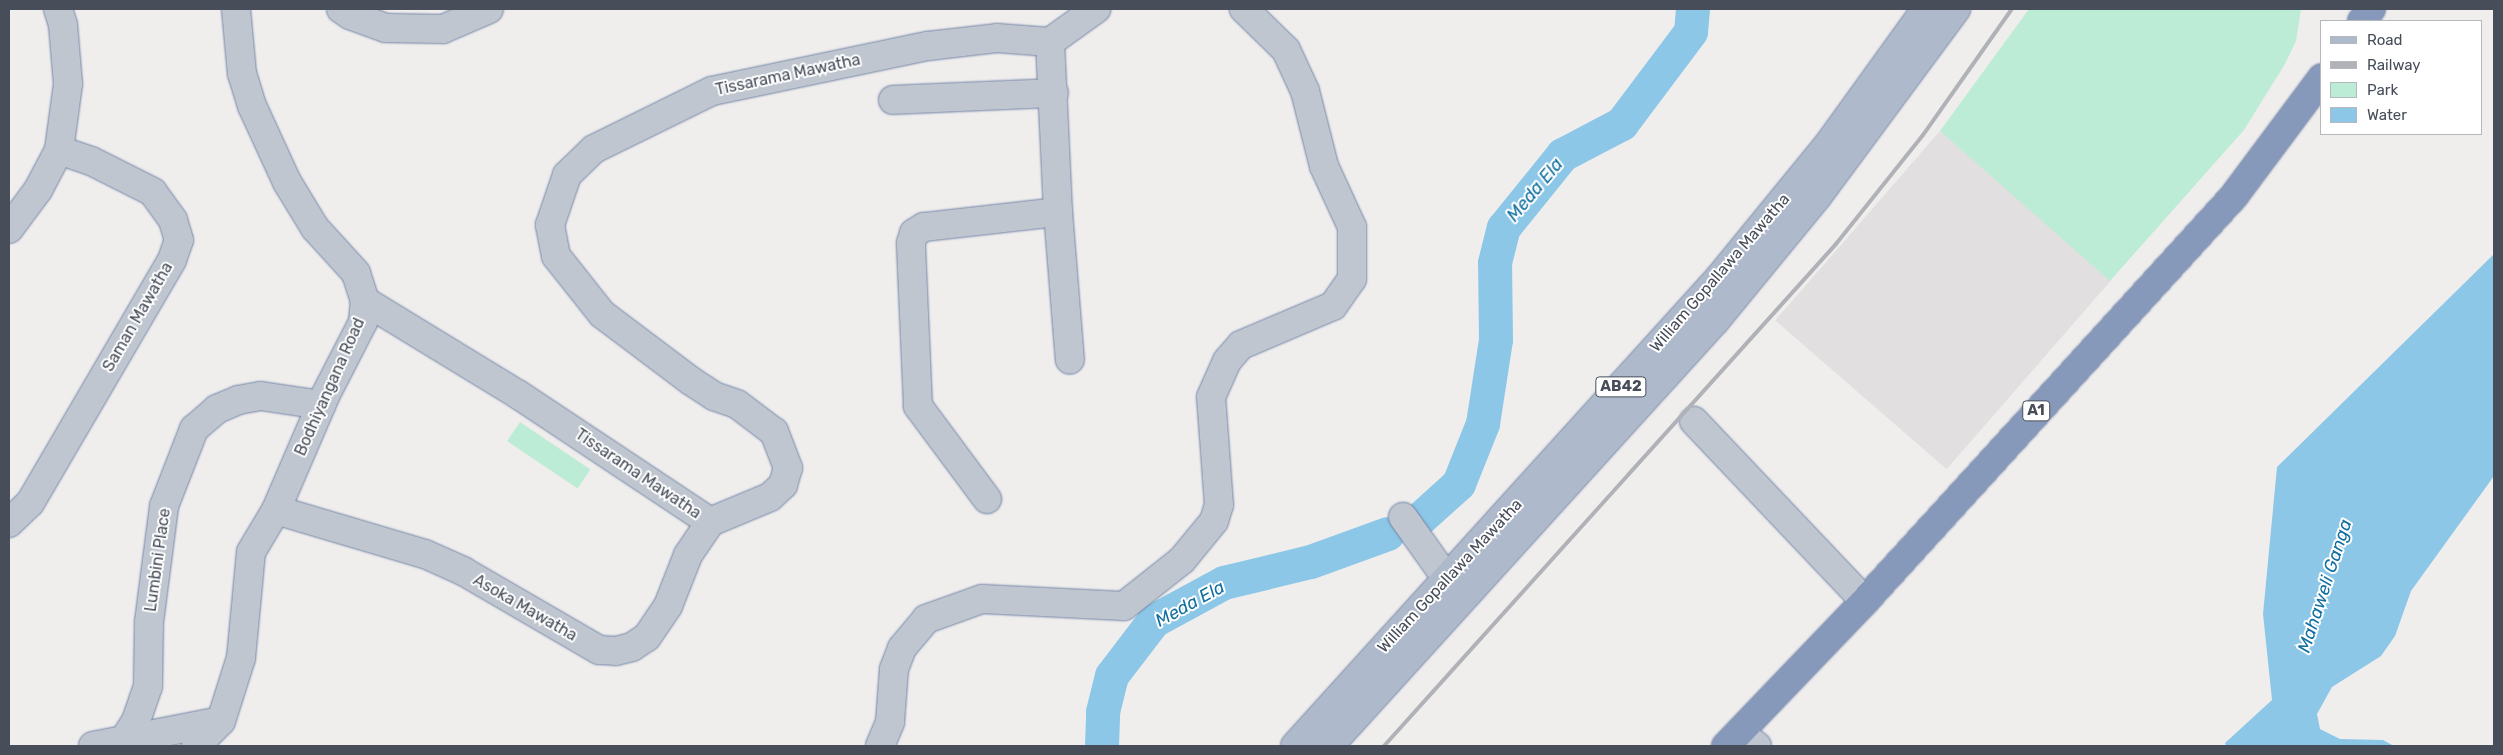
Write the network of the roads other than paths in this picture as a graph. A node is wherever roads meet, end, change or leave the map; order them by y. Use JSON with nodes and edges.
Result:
{"nodes":[{"id":1,"x":58,"y":9,"type":"edge"},
{"id":2,"x":236,"y":9,"type":"edge"},
{"id":3,"x":341,"y":9,"type":"edge"},
{"id":4,"x":489,"y":9,"type":"edge"},
{"id":5,"x":1096,"y":9,"type":"edge"},
{"id":6,"x":1244,"y":9,"type":"edge"},
{"id":7,"x":1926,"y":9,"type":"edge"},
{"id":8,"x":1956,"y":9,"type":"edge"},
{"id":9,"x":2371,"y":9,"type":"edge"},
{"id":10,"x":2363,"y":20,"type":"edge"},
{"id":11,"x":1050,"y":42,"type":"junction"},
{"id":12,"x":2320,"y":81,"type":"edge"},
{"id":13,"x":1054,"y":92,"type":"junction"},
{"id":14,"x":892,"y":100,"type":"dead end"},
{"id":15,"x":59,"y":150,"type":"junction"},
{"id":16,"x":1058,"y":212,"type":"junction"},
{"id":17,"x":9,"y":229,"type":"edge"},
{"id":18,"x":365,"y":301,"type":"junction"},
{"id":19,"x":1070,"y":360,"type":"dead end"},
{"id":20,"x":321,"y":405,"type":"junction"},
{"id":21,"x":1694,"y":421,"type":"dead end"},
{"id":22,"x":987,"y":499,"type":"dead end"},
{"id":23,"x":276,"y":510,"type":"junction"},
{"id":24,"x":1403,"y":517,"type":"dead end"},
{"id":25,"x":710,"y":522,"type":"junction"},
{"id":26,"x":9,"y":523,"type":"edge"},
{"id":27,"x":1447,"y":579,"type":"junction"},
{"id":28,"x":1865,"y":601,"type":"junction"},
{"id":29,"x":221,"y":721,"type":"junction"},
{"id":30,"x":124,"y":738,"type":"junction"},
{"id":31,"x":1740,"y":742,"type":"edge"},
{"id":32,"x":93,"y":746,"type":"edge"},
{"id":33,"x":196,"y":746,"type":"edge"},
{"id":34,"x":880,"y":746,"type":"edge"},
{"id":35,"x":1294,"y":746,"type":"edge"},
{"id":36,"x":1330,"y":746,"type":"edge"}],
"edges":[{"from":1,"to":15,"type":"street"},
{"from":2,"to":18,"type":"street","name":"Bodhiyangana Road"},
{"from":3,"to":4,"type":"street"},
{"from":5,"to":11,"type":"street"},
{"from":6,"to":34,"type":"street"},
{"from":7,"to":27,"type":"main road","name":"William Gopallawa Mawatha","number":"AB42"},
{"from":8,"to":36,"type":"main road","name":"William Gopallawa Mawatha","number":"AB42"},
{"from":9,"to":10,"type":"highway"},
{"from":11,"to":13,"type":"street"},
{"from":11,"to":25,"type":"street","name":"Tissarama Mawatha"},
{"from":12,"to":28,"type":"highway","number":"A1"},
{"from":13,"to":14,"type":"street"},
{"from":13,"to":16,"type":"street"},
{"from":15,"to":17,"type":"street"},
{"from":15,"to":26,"type":"street","name":"Saman Mawatha"},
{"from":16,"to":19,"type":"street"},
{"from":16,"to":22,"type":"street"},
{"from":18,"to":20,"type":"street","name":"Bodhiyangana Road"},
{"from":18,"to":25,"type":"street","name":"Tissarama Mawatha"},
{"from":20,"to":23,"type":"street","name":"Bodhiyangana Road"},
{"from":20,"to":30,"type":"street","name":"Lumbini Place"},
{"from":21,"to":28,"type":"street"},
{"from":23,"to":25,"type":"street","name":"Asoka Mawatha"},
{"from":23,"to":29,"type":"street","name":"Bodhiyangana Road"},
{"from":24,"to":27,"type":"street"},
{"from":27,"to":35,"type":"main road","name":"William Gopallawa Mawatha","number":"AB42"},
{"from":28,"to":31,"type":"highway","number":"A1"},
{"from":29,"to":30,"type":"street"},
{"from":29,"to":33,"type":"street","name":"Bodhiyangana Road"},
{"from":30,"to":32,"type":"street"}]}
